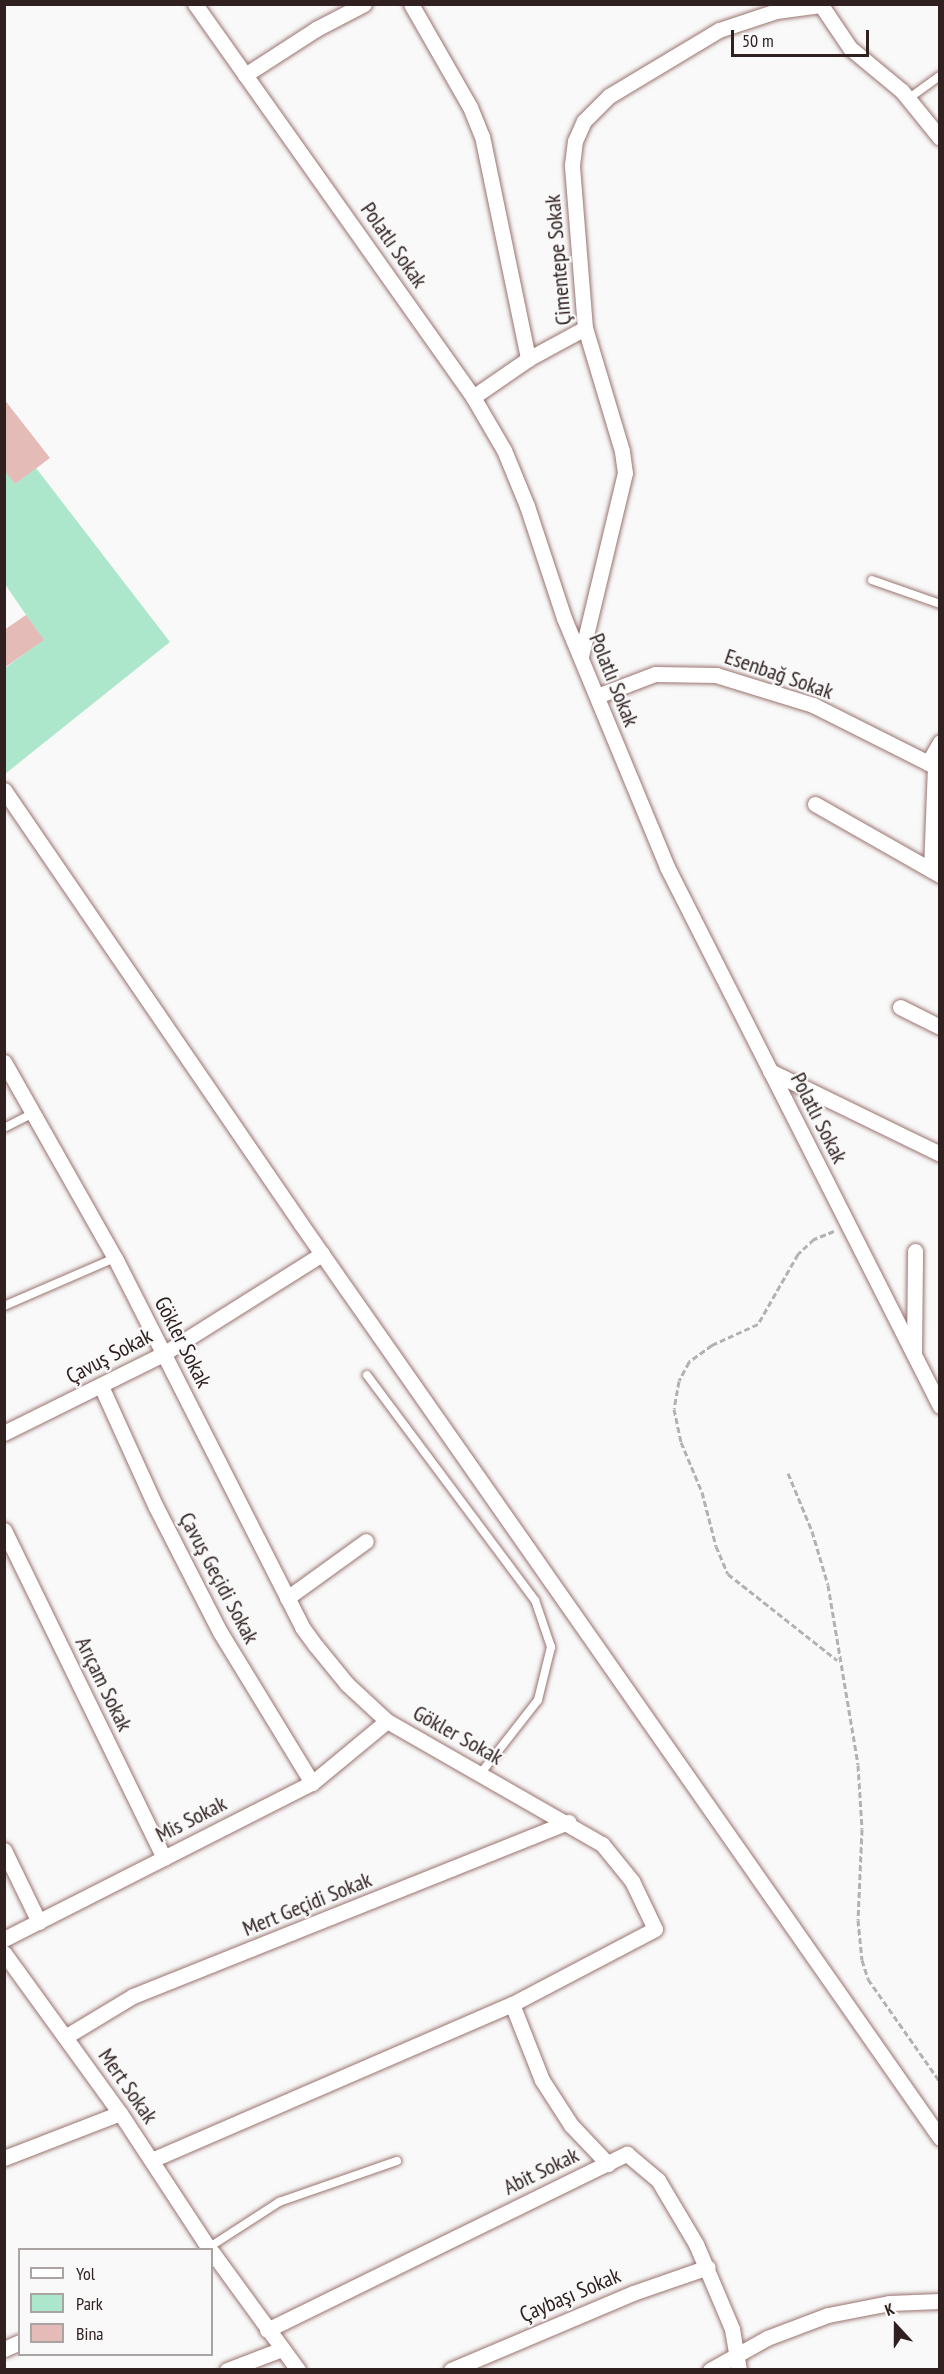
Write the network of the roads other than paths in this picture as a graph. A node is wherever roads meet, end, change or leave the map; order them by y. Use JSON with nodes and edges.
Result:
{"nodes":[{"id":1,"x":195,"y":4,"type":"edge"},
{"id":2,"x":364,"y":4,"type":"edge"},
{"id":3,"x":411,"y":4,"type":"edge"},
{"id":4,"x":821,"y":5,"type":"edge"},
{"id":5,"x":245,"y":75,"type":"junction"},
{"id":6,"x":939,"y":76,"type":"edge"},
{"id":7,"x":908,"y":99,"type":"junction"},
{"id":8,"x":939,"y":138,"type":"edge"},
{"id":9,"x":585,"y":328,"type":"junction"},
{"id":10,"x":528,"y":359,"type":"junction"},
{"id":11,"x":473,"y":397,"type":"junction"},
{"id":12,"x":872,"y":580,"type":"dead end"},
{"id":13,"x":939,"y":604,"type":"edge"},
{"id":14,"x":581,"y":656,"type":"junction"},
{"id":15,"x":597,"y":696,"type":"junction"},
{"id":16,"x":939,"y":742,"type":"edge"},
{"id":17,"x":934,"y":766,"type":"edge"},
{"id":18,"x":4,"y":790,"type":"edge"},
{"id":19,"x":815,"y":804,"type":"dead end"},
{"id":20,"x":935,"y":872,"type":"edge"},
{"id":21,"x":900,"y":1007,"type":"dead end"},
{"id":22,"x":939,"y":1027,"type":"edge"},
{"id":23,"x":4,"y":1062,"type":"edge"},
{"id":24,"x":770,"y":1071,"type":"junction"},
{"id":25,"x":32,"y":1114,"type":"junction"},
{"id":26,"x":4,"y":1128,"type":"edge"},
{"id":27,"x":939,"y":1154,"type":"edge"},
{"id":28,"x":915,"y":1251,"type":"dead end"},
{"id":29,"x":322,"y":1254,"type":"junction"},
{"id":30,"x":115,"y":1258,"type":"junction"},
{"id":31,"x":4,"y":1306,"type":"edge"},
{"id":32,"x":163,"y":1354,"type":"junction"},
{"id":33,"x":914,"y":1355,"type":"junction"},
{"id":34,"x":367,"y":1375,"type":"dead end"},
{"id":35,"x":101,"y":1386,"type":"junction"},
{"id":36,"x":939,"y":1406,"type":"edge"},
{"id":37,"x":4,"y":1433,"type":"edge"},
{"id":38,"x":4,"y":1530,"type":"edge"},
{"id":39,"x":366,"y":1541,"type":"dead end"},
{"id":40,"x":287,"y":1598,"type":"junction"},
{"id":41,"x":387,"y":1721,"type":"junction"},
{"id":42,"x":481,"y":1773,"type":"junction"},
{"id":43,"x":312,"y":1783,"type":"junction"},
{"id":44,"x":569,"y":1822,"type":"junction"},
{"id":45,"x":4,"y":1850,"type":"edge"},
{"id":46,"x":164,"y":1858,"type":"junction"},
{"id":47,"x":39,"y":1922,"type":"junction"},
{"id":48,"x":4,"y":1940,"type":"edge"},
{"id":49,"x":4,"y":1953,"type":"edge"},
{"id":50,"x":512,"y":2004,"type":"junction"},
{"id":51,"x":65,"y":2037,"type":"junction"},
{"id":52,"x":120,"y":2113,"type":"junction"},
{"id":53,"x":939,"y":2138,"type":"edge"},
{"id":54,"x":4,"y":2158,"type":"edge"},
{"id":55,"x":151,"y":2160,"type":"junction"},
{"id":56,"x":397,"y":2161,"type":"dead end"},
{"id":57,"x":608,"y":2164,"type":"junction"},
{"id":58,"x":208,"y":2248,"type":"edge"},
{"id":59,"x":213,"y":2254,"type":"edge"},
{"id":60,"x":213,"y":2256,"type":"edge"},
{"id":61,"x":708,"y":2267,"type":"junction"},
{"id":62,"x":939,"y":2301,"type":"edge"},
{"id":63,"x":267,"y":2330,"type":"junction"},
{"id":64,"x":18,"y":2343,"type":"edge"},
{"id":65,"x":4,"y":2349,"type":"edge"},
{"id":66,"x":282,"y":2349,"type":"junction"},
{"id":67,"x":739,"y":2352,"type":"junction"},
{"id":68,"x":227,"y":2370,"type":"edge"},
{"id":69,"x":298,"y":2370,"type":"edge"},
{"id":70,"x":451,"y":2370,"type":"edge"},
{"id":71,"x":710,"y":2370,"type":"edge"},
{"id":72,"x":739,"y":2370,"type":"edge"}],
"edges":[{"from":1,"to":5,"type":"street","name":"Polatlı Sokak"},
{"from":2,"to":5,"type":"street"},
{"from":3,"to":10,"type":"street"},
{"from":4,"to":7,"type":"street"},
{"from":4,"to":9,"type":"street","name":"Çimentepe Sokak"},
{"from":5,"to":11,"type":"street","name":"Polatlı Sokak"},
{"from":6,"to":7,"type":"lane"},
{"from":7,"to":8,"type":"street"},
{"from":9,"to":10,"type":"street"},
{"from":9,"to":14,"type":"street","name":"Çimentepe Sokak"},
{"from":10,"to":11,"type":"street"},
{"from":11,"to":14,"type":"street","name":"Polatlı Sokak"},
{"from":12,"to":13,"type":"lane"},
{"from":14,"to":15,"type":"street","name":"Polatlı Sokak"},
{"from":15,"to":17,"type":"street","name":"Esenbağ Sokak"},
{"from":15,"to":24,"type":"street","name":"Polatlı Sokak"},
{"from":16,"to":17,"type":"street"},
{"from":17,"to":20,"type":"street"},
{"from":18,"to":29,"type":"street"},
{"from":19,"to":20,"type":"street"},
{"from":21,"to":22,"type":"street"},
{"from":23,"to":25,"type":"street","name":"Gökler Sokak"},
{"from":24,"to":27,"type":"street"},
{"from":24,"to":33,"type":"street","name":"Polatlı Sokak"},
{"from":25,"to":26,"type":"lane"},
{"from":25,"to":30,"type":"street","name":"Gökler Sokak"},
{"from":28,"to":33,"type":"street"},
{"from":29,"to":32,"type":"street","name":"Çavuş Sokak"},
{"from":29,"to":53,"type":"street"},
{"from":30,"to":31,"type":"lane"},
{"from":30,"to":32,"type":"street","name":"Gökler Sokak"},
{"from":32,"to":35,"type":"street","name":"Çavuş Sokak"},
{"from":32,"to":40,"type":"street","name":"Gökler Sokak"},
{"from":33,"to":36,"type":"street","name":"Polatlı Sokak"},
{"from":34,"to":42,"type":"lane"},
{"from":35,"to":37,"type":"street","name":"Çavuş Sokak"},
{"from":35,"to":43,"type":"street","name":"Çavuş Geçidi Sokak"},
{"from":38,"to":46,"type":"street","name":"Arıçam Sokak"},
{"from":39,"to":40,"type":"street"},
{"from":40,"to":41,"type":"street","name":"Gökler Sokak"},
{"from":41,"to":42,"type":"street","name":"Gökler Sokak"},
{"from":41,"to":43,"type":"street","name":"Mis Sokak"},
{"from":42,"to":44,"type":"street","name":"Gökler Sokak"},
{"from":43,"to":46,"type":"street","name":"Mis Sokak"},
{"from":44,"to":50,"type":"street","name":"Gökler Sokak"},
{"from":44,"to":51,"type":"street","name":"Mert Geçidi Sokak"},
{"from":45,"to":47,"type":"street"},
{"from":46,"to":47,"type":"street","name":"Mis Sokak"},
{"from":47,"to":48,"type":"street","name":"Mis Sokak"},
{"from":49,"to":51,"type":"street","name":"Mert Sokak"},
{"from":50,"to":55,"type":"street","name":"Gökler Sokak"},
{"from":50,"to":57,"type":"street"},
{"from":51,"to":52,"type":"street","name":"Mert Sokak"},
{"from":52,"to":54,"type":"street"},
{"from":52,"to":55,"type":"street","name":"Mert Sokak"},
{"from":55,"to":58,"type":"street","name":"Mert Sokak"},
{"from":56,"to":59,"type":"lane"},
{"from":57,"to":61,"type":"street","name":"Abit Sokak"},
{"from":57,"to":63,"type":"street","name":"Abit Sokak"},
{"from":60,"to":63,"type":"street","name":"Mert Sokak"},
{"from":61,"to":67,"type":"street","name":"Abit Sokak"},
{"from":61,"to":70,"type":"street","name":"Çaybaşı Sokak"},
{"from":62,"to":67,"type":"street"},
{"from":63,"to":66,"type":"street","name":"Mert Sokak"},
{"from":64,"to":65,"type":"street"},
{"from":66,"to":68,"type":"street"},
{"from":66,"to":69,"type":"street","name":"Mert Sokak"},
{"from":67,"to":71,"type":"street"},
{"from":67,"to":72,"type":"street"}]}
